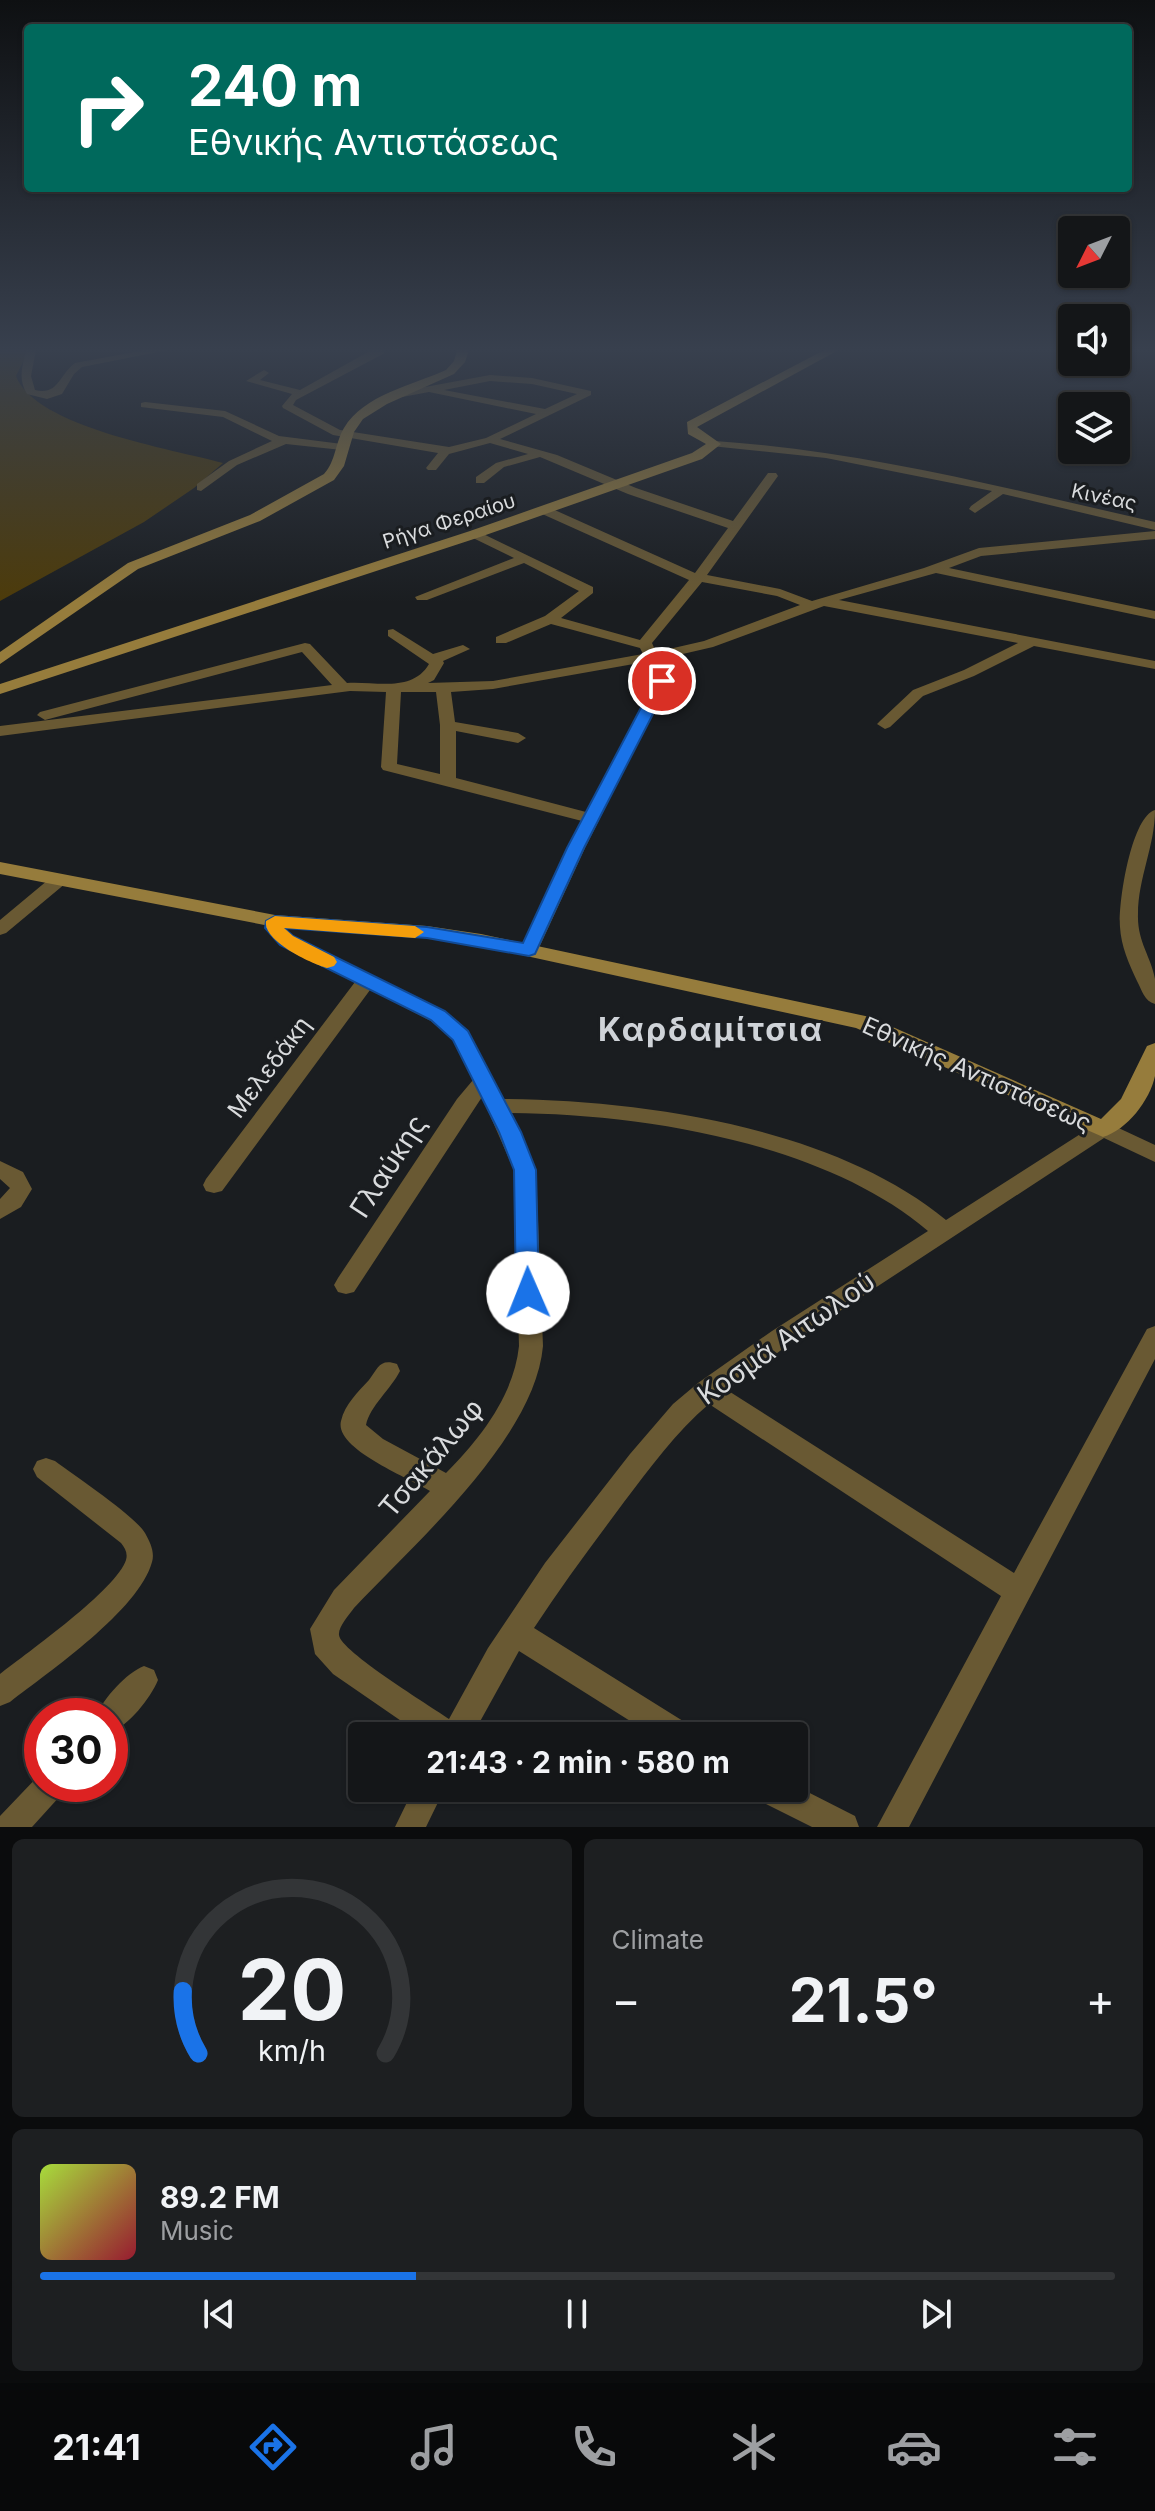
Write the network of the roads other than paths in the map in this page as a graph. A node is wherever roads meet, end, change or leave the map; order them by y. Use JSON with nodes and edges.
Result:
{"nodes":[{"id":1,"x":264,"y":432,"type":"edge"},
{"id":2,"x":330,"y":432,"type":"edge"},
{"id":3,"x":350,"y":432,"type":"edge"},
{"id":4,"x":507,"y":432,"type":"edge"},
{"id":5,"x":694,"y":432,"type":"edge"},
{"id":6,"x":490,"y":440,"type":"junction"},
{"id":7,"x":282,"y":441,"type":"junction"},
{"id":8,"x":344,"y":441,"type":"junction"},
{"id":9,"x":715,"y":444,"type":"junction"},
{"id":10,"x":447,"y":450,"type":"junction"},
{"id":11,"x":542,"y":454,"type":"junction"},
{"id":12,"x":432,"y":468,"type":"dead end"},
{"id":13,"x":772,"y":476,"type":"dead end"},
{"id":14,"x":480,"y":480,"type":"dead end"},
{"id":15,"x":616,"y":484,"type":"junction"},
{"id":16,"x":201,"y":487,"type":"dead end"},
{"id":17,"x":1000,"y":491,"type":"junction"},
{"id":18,"x":975,"y":509,"type":"dead end"},
{"id":19,"x":544,"y":510,"type":"junction"},
{"id":20,"x":736,"y":526,"type":"junction"},
{"id":21,"x":1155,"y":526,"type":"edge"},
{"id":22,"x":475,"y":534,"type":"junction"},
{"id":23,"x":1155,"y":535,"type":"edge"},
{"id":24,"x":526,"y":558,"type":"junction"},
{"id":25,"x":936,"y":569,"type":"junction"},
{"id":26,"x":698,"y":578,"type":"junction"},
{"id":27,"x":422,"y":597,"type":"dead end"},
{"id":28,"x":818,"y":603,"type":"junction"},
{"id":29,"x":1155,"y":615,"type":"edge"},
{"id":30,"x":550,"y":619,"type":"junction"},
{"id":31,"x":393,"y":633,"type":"dead end"},
{"id":32,"x":501,"y":640,"type":"dead end"},
{"id":33,"x":1031,"y":642,"type":"junction"},
{"id":34,"x":463,"y":649,"type":"dead end"},
{"id":35,"x":655,"y":652,"type":"junction"},
{"id":36,"x":0,"y":659,"type":"edge"},
{"id":37,"x":433,"y":659,"type":"junction"},
{"id":38,"x":1155,"y":665,"type":"edge"},
{"id":39,"x":402,"y":687,"type":"junction"},
{"id":40,"x":343,"y":688,"type":"junction"},
{"id":41,"x":443,"y":688,"type":"junction"},
{"id":42,"x":0,"y":689,"type":"edge"},
{"id":43,"x":885,"y":724,"type":"dead end"},
{"id":44,"x":448,"y":725,"type":"junction"},
{"id":45,"x":0,"y":729,"type":"edge"},
{"id":46,"x":518,"y":738,"type":"dead end"},
{"id":47,"x":448,"y":781,"type":"junction"},
{"id":48,"x":1155,"y":815,"type":"edge"},
{"id":49,"x":591,"y":818,"type":"junction"},
{"id":50,"x":0,"y":868,"type":"edge"},
{"id":51,"x":60,"y":879,"type":"junction"},
{"id":52,"x":275,"y":921,"type":"junction"},
{"id":53,"x":0,"y":929,"type":"edge"},
{"id":54,"x":529,"y":950,"type":"junction"},
{"id":55,"x":366,"y":981,"type":"junction"},
{"id":56,"x":1155,"y":998,"type":"edge"},
{"id":57,"x":1155,"y":1051,"type":"edge"},
{"id":58,"x":483,"y":1082,"type":"junction"},
{"id":59,"x":497,"y":1106,"type":"junction"},
{"id":60,"x":1103,"y":1129,"type":"junction"},
{"id":61,"x":1155,"y":1154,"type":"edge"},
{"id":62,"x":0,"y":1169,"type":"edge"},
{"id":63,"x":214,"y":1185,"type":"dead end"},
{"id":64,"x":0,"y":1211,"type":"edge"},
{"id":65,"x":944,"y":1231,"type":"junction"},
{"id":66,"x":346,"y":1285,"type":"dead end"},
{"id":67,"x":1155,"y":1336,"type":"edge"},
{"id":68,"x":388,"y":1371,"type":"dead end"},
{"id":69,"x":707,"y":1390,"type":"junction"},
{"id":70,"x":46,"y":1469,"type":"dead end"},
{"id":71,"x":449,"y":1491,"type":"junction"},
{"id":72,"x":1018,"y":1591,"type":"junction"},
{"id":73,"x":514,"y":1632,"type":"junction"},
{"id":74,"x":144,"y":1680,"type":"dead end"},
{"id":75,"x":0,"y":1692,"type":"edge"},
{"id":76,"x":128,"y":1698,"type":"edge"},
{"id":77,"x":428,"y":1722,"type":"edge"},
{"id":78,"x":464,"y":1722,"type":"edge"},
{"id":79,"x":659,"y":1722,"type":"edge"},
{"id":80,"x":34,"y":1802,"type":"edge"},
{"id":81,"x":423,"y":1802,"type":"edge"},
{"id":82,"x":795,"y":1802,"type":"edge"},
{"id":83,"x":11,"y":1827,"type":"edge"},
{"id":84,"x":410,"y":1827,"type":"edge"},
{"id":85,"x":844,"y":1827,"type":"edge"},
{"id":86,"x":892,"y":1827,"type":"edge"}],
"edges":[{"from":1,"to":7,"type":"street"},
{"from":2,"to":8,"type":"street"},
{"from":3,"to":8,"type":"street"},
{"from":4,"to":6,"type":"street"},
{"from":5,"to":9,"type":"street"},
{"from":6,"to":10,"type":"street"},
{"from":6,"to":11,"type":"street"},
{"from":7,"to":8,"type":"street"},
{"from":7,"to":16,"type":"street"},
{"from":8,"to":10,"type":"street"},
{"from":8,"to":36,"type":"street"},
{"from":9,"to":15,"type":"street","name":"Ρήγα Φεραίου"},
{"from":9,"to":17,"type":"street","name":"Κινέας"},
{"from":10,"to":12,"type":"street"},
{"from":11,"to":14,"type":"street"},
{"from":11,"to":15,"type":"street"},
{"from":13,"to":20,"type":"street"},
{"from":15,"to":19,"type":"street","name":"Ρήγα Φεραίου"},
{"from":15,"to":20,"type":"street"},
{"from":17,"to":18,"type":"street"},
{"from":17,"to":21,"type":"street","name":"Κινέας"},
{"from":19,"to":22,"type":"street","name":"Ρήγα Φεραίου"},
{"from":19,"to":26,"type":"street"},
{"from":20,"to":26,"type":"street"},
{"from":22,"to":24,"type":"street"},
{"from":22,"to":42,"type":"street","name":"Ρήγα Φεραίου"},
{"from":23,"to":25,"type":"street"},
{"from":24,"to":27,"type":"street"},
{"from":24,"to":30,"type":"street"},
{"from":25,"to":28,"type":"street"},
{"from":25,"to":29,"type":"street"},
{"from":26,"to":28,"type":"street"},
{"from":26,"to":35,"type":"street"},
{"from":28,"to":33,"type":"street"},
{"from":28,"to":35,"type":"street"},
{"from":30,"to":32,"type":"street"},
{"from":30,"to":35,"type":"street"},
{"from":31,"to":37,"type":"street"},
{"from":33,"to":38,"type":"street"},
{"from":33,"to":43,"type":"street"},
{"from":34,"to":37,"type":"street"},
{"from":35,"to":41,"type":"street"},
{"from":35,"to":49,"type":"street"},
{"from":37,"to":39,"type":"street"},
{"from":39,"to":40,"type":"street"},
{"from":39,"to":41,"type":"street"},
{"from":39,"to":47,"type":"street"},
{"from":40,"to":45,"type":"street"},
{"from":40,"to":45,"type":"street"},
{"from":41,"to":44,"type":"street"},
{"from":44,"to":46,"type":"street"},
{"from":44,"to":47,"type":"street"},
{"from":47,"to":49,"type":"street"},
{"from":48,"to":56,"type":"street"},
{"from":49,"to":54,"type":"street"},
{"from":50,"to":51,"type":"street","name":"Εθνικής Αντιστάσεως"},
{"from":51,"to":52,"type":"street","name":"Εθνικής Αντιστάσεως"},
{"from":51,"to":53,"type":"street"},
{"from":52,"to":54,"type":"street","name":"Εθνικής Αντιστάσεως"},
{"from":52,"to":55,"type":"street","name":"Τσακάλωφ"},
{"from":54,"to":60,"type":"street","name":"Εθνικής Αντιστάσεως"},
{"from":55,"to":58,"type":"street","name":"Τσακάλωφ"},
{"from":55,"to":63,"type":"street","name":"Μελεδάκη"},
{"from":57,"to":60,"type":"street","name":"Εθνικής Αντιστάσεως"},
{"from":58,"to":59,"type":"street","name":"Τσακάλωφ"},
{"from":58,"to":66,"type":"street","name":"Γλαύκης"},
{"from":59,"to":65,"type":"street"},
{"from":59,"to":71,"type":"street","name":"Τσακάλωφ"},
{"from":60,"to":61,"type":"street"},
{"from":60,"to":65,"type":"street","name":"Κοσμά Αιτωλού"},
{"from":62,"to":64,"type":"street"},
{"from":65,"to":69,"type":"street","name":"Κοσμά Αιτωλού"},
{"from":67,"to":72,"type":"street"},
{"from":68,"to":71,"type":"street"},
{"from":69,"to":72,"type":"street"},
{"from":69,"to":73,"type":"street","name":"Κοσμά Αιτωλού"},
{"from":70,"to":75,"type":"street"},
{"from":71,"to":77,"type":"street","name":"Τσακάλωφ"},
{"from":72,"to":86,"type":"street"},
{"from":73,"to":78,"type":"street","name":"Κοσμά Αιτωλού"},
{"from":73,"to":79,"type":"street"},
{"from":74,"to":76,"type":"street"},
{"from":80,"to":83,"type":"street"},
{"from":81,"to":84,"type":"street"},
{"from":82,"to":85,"type":"street"}]}
